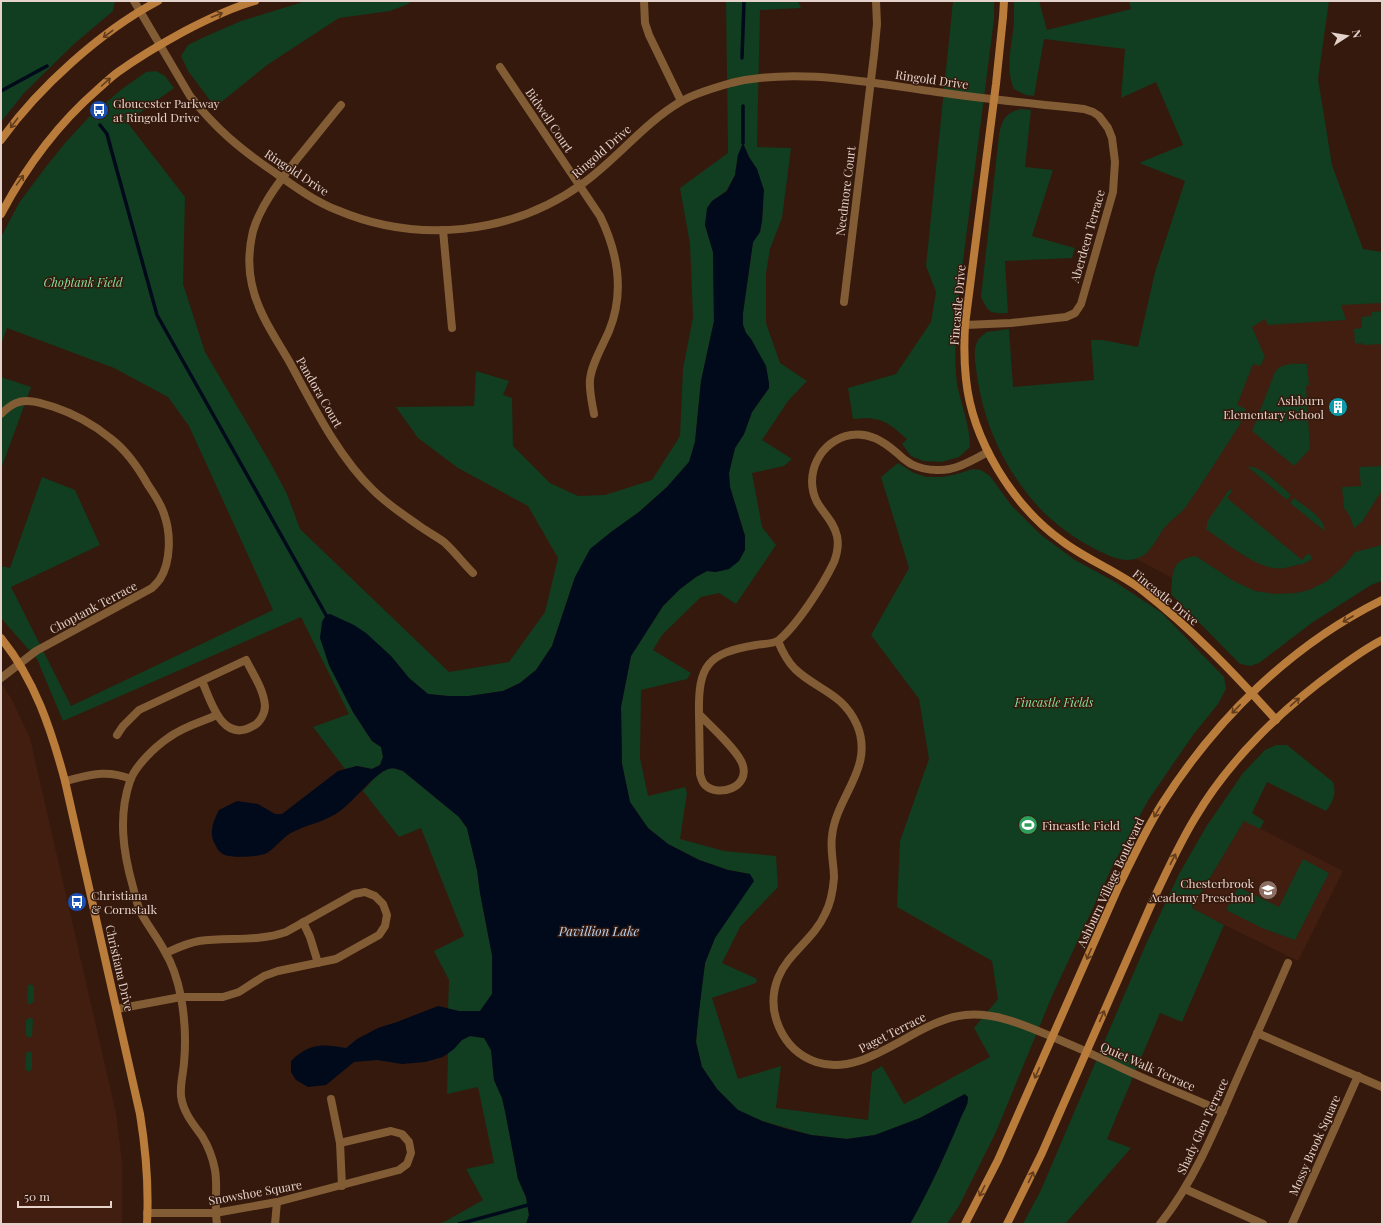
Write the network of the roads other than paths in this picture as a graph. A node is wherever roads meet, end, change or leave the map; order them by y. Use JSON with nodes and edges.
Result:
{"nodes":[{"id":1,"x":134,"y":1,"type":"edge"},
{"id":2,"x":158,"y":1,"type":"edge"},
{"id":3,"x":255,"y":1,"type":"edge"},
{"id":4,"x":644,"y":1,"type":"edge"},
{"id":5,"x":876,"y":1,"type":"edge"},
{"id":6,"x":1004,"y":1,"type":"edge"},
{"id":7,"x":140,"y":11,"type":"junction"},
{"id":8,"x":159,"y":45,"type":"junction"},
{"id":9,"x":500,"y":67,"type":"dead end"},
{"id":10,"x":870,"y":82,"type":"junction"},
{"id":11,"x":994,"y":100,"type":"junction"},
{"id":12,"x":681,"y":101,"type":"junction"},
{"id":13,"x":341,"y":105,"type":"dead end"},
{"id":14,"x":1,"y":140,"type":"edge"},
{"id":15,"x":283,"y":178,"type":"junction"},
{"id":16,"x":580,"y":186,"type":"junction"},
{"id":17,"x":1,"y":214,"type":"edge"},
{"id":18,"x":443,"y":230,"type":"junction"},
{"id":19,"x":844,"y":302,"type":"dead end"},
{"id":20,"x":965,"y":325,"type":"junction"},
{"id":21,"x":452,"y":328,"type":"dead end"},
{"id":22,"x":1,"y":414,"type":"edge"},
{"id":23,"x":594,"y":414,"type":"dead end"},
{"id":24,"x":988,"y":452,"type":"junction"},
{"id":25,"x":473,"y":573,"type":"dead end"},
{"id":26,"x":1382,"y":600,"type":"edge"},
{"id":27,"x":1,"y":638,"type":"edge"},
{"id":28,"x":1382,"y":640,"type":"edge"},
{"id":29,"x":778,"y":641,"type":"junction"},
{"id":30,"x":19,"y":664,"type":"junction"},
{"id":31,"x":1,"y":678,"type":"edge"},
{"id":32,"x":202,"y":681,"type":"junction"},
{"id":33,"x":1252,"y":692,"type":"junction"},
{"id":34,"x":699,"y":714,"type":"junction"},
{"id":35,"x":217,"y":715,"type":"junction"},
{"id":36,"x":1276,"y":720,"type":"junction"},
{"id":37,"x":117,"y":735,"type":"dead end"},
{"id":38,"x":131,"y":780,"type":"junction"},
{"id":39,"x":65,"y":781,"type":"junction"},
{"id":40,"x":303,"y":922,"type":"junction"},
{"id":41,"x":166,"y":953,"type":"junction"},
{"id":42,"x":318,"y":963,"type":"junction"},
{"id":43,"x":1288,"y":963,"type":"dead end"},
{"id":44,"x":181,"y":997,"type":"junction"},
{"id":45,"x":117,"y":1010,"type":"junction"},
{"id":46,"x":1257,"y":1033,"type":"junction"},
{"id":47,"x":1052,"y":1037,"type":"junction"},
{"id":48,"x":1086,"y":1052,"type":"junction"},
{"id":49,"x":1358,"y":1076,"type":"junction"},
{"id":50,"x":1382,"y":1087,"type":"edge"},
{"id":51,"x":331,"y":1099,"type":"dead end"},
{"id":52,"x":1222,"y":1112,"type":"junction"},
{"id":53,"x":340,"y":1143,"type":"junction"},
{"id":54,"x":342,"y":1186,"type":"junction"},
{"id":55,"x":1185,"y":1189,"type":"junction"},
{"id":56,"x":277,"y":1202,"type":"junction"},
{"id":57,"x":147,"y":1213,"type":"junction"},
{"id":58,"x":215,"y":1213,"type":"junction"},
{"id":59,"x":147,"y":1224,"type":"edge"},
{"id":60,"x":216,"y":1224,"type":"edge"},
{"id":61,"x":275,"y":1224,"type":"edge"},
{"id":62,"x":965,"y":1224,"type":"edge"},
{"id":63,"x":1007,"y":1224,"type":"edge"},
{"id":64,"x":1160,"y":1224,"type":"edge"},
{"id":65,"x":1262,"y":1224,"type":"edge"},
{"id":66,"x":1292,"y":1224,"type":"edge"}],
"edges":[{"from":1,"to":7,"type":"street","name":"Ringold Drive"},
{"from":2,"to":7,"type":"main road"},
{"from":8,"to":3,"type":"main road","one_way":true},
{"from":4,"to":12,"type":"street"},
{"from":5,"to":10,"type":"street","name":"Needmore Court"},
{"from":6,"to":11,"type":"main road","name":"Fincastle Drive"},
{"from":7,"to":8,"type":"street","name":"Ringold Drive"},
{"from":7,"to":14,"type":"main road","one_way":true},
{"from":8,"to":15,"type":"street","name":"Ringold Drive"},
{"from":17,"to":8,"type":"main road","one_way":true},
{"from":9,"to":16,"type":"street","name":"Bidwell Court"},
{"from":10,"to":11,"type":"street","name":"Ringold Drive"},
{"from":10,"to":12,"type":"street","name":"Ringold Drive"},
{"from":10,"to":19,"type":"street","name":"Needmore Court"},
{"from":11,"to":20,"type":"main road","name":"Fincastle Drive"},
{"from":11,"to":20,"type":"street","name":"Aberdeen Terrace"},
{"from":12,"to":16,"type":"street","name":"Ringold Drive"},
{"from":13,"to":15,"type":"street","name":"Pandora Court"},
{"from":15,"to":18,"type":"street","name":"Ringold Drive"},
{"from":15,"to":25,"type":"street","name":"Pandora Court"},
{"from":16,"to":18,"type":"street","name":"Ringold Drive"},
{"from":16,"to":23,"type":"street","name":"Bidwell Court"},
{"from":18,"to":21,"type":"street"},
{"from":20,"to":24,"type":"main road","name":"Fincastle Drive"},
{"from":22,"to":30,"type":"street","name":"Choptank Terrace"},
{"from":24,"to":29,"type":"street"},
{"from":24,"to":33,"type":"main road","name":"Fincastle Drive"},
{"from":26,"to":33,"type":"main road","name":"Ashburn Village Boulevard","one_way":true},
{"from":27,"to":30,"type":"main road","name":"Christiana Drive"},
{"from":36,"to":28,"type":"main road","one_way":true},
{"from":29,"to":34,"type":"street"},
{"from":29,"to":47,"type":"street","name":"Paget Terrace"},
{"from":30,"to":31,"type":"street","name":"Choptank Terrace"},
{"from":30,"to":39,"type":"main road","name":"Christiana Drive"},
{"from":32,"to":35,"type":"street"},
{"from":32,"to":35,"type":"street"},
{"from":32,"to":37,"type":"street"},
{"from":33,"to":36,"type":"main road","name":"Fincastle Drive"},
{"from":33,"to":47,"type":"main road","name":"Ashburn Village Boulevard","one_way":true},
{"from":34,"to":34,"type":"street"},
{"from":35,"to":38,"type":"street"},
{"from":48,"to":36,"type":"main road","one_way":true},
{"from":38,"to":39,"type":"street"},
{"from":38,"to":41,"type":"street"},
{"from":39,"to":45,"type":"main road","name":"Christiana Drive"},
{"from":40,"to":41,"type":"street"},
{"from":40,"to":42,"type":"street"},
{"from":40,"to":42,"type":"street"},
{"from":41,"to":44,"type":"street"},
{"from":42,"to":44,"type":"street"},
{"from":43,"to":46,"type":"street","name":"Shady Glen Terrace"},
{"from":44,"to":45,"type":"street"},
{"from":44,"to":58,"type":"street"},
{"from":45,"to":57,"type":"main road","name":"Christiana Drive"},
{"from":46,"to":49,"type":"street"},
{"from":46,"to":52,"type":"street","name":"Shady Glen Terrace"},
{"from":47,"to":48,"type":"street","name":"Paget Terrace"},
{"from":47,"to":62,"type":"main road","name":"Ashburn Village Boulevard","one_way":true},
{"from":48,"to":52,"type":"street","name":"Quiet Walk Terrace"},
{"from":63,"to":48,"type":"main road","one_way":true},
{"from":49,"to":50,"type":"street"},
{"from":49,"to":66,"type":"street","name":"Mossy Brook Square"},
{"from":51,"to":53,"type":"street"},
{"from":52,"to":55,"type":"street","name":"Shady Glen Terrace"},
{"from":53,"to":54,"type":"street"},
{"from":53,"to":54,"type":"street","name":"Snowshoe Square"},
{"from":54,"to":56,"type":"street","name":"Snowshoe Square"},
{"from":55,"to":64,"type":"street","name":"Shady Glen Terrace"},
{"from":55,"to":65,"type":"street"},
{"from":56,"to":58,"type":"street","name":"Snowshoe Square"},
{"from":56,"to":61,"type":"street"},
{"from":57,"to":58,"type":"street","name":"Snowshoe Square"},
{"from":57,"to":59,"type":"main road","name":"Christiana Drive"},
{"from":58,"to":60,"type":"street"}]}
